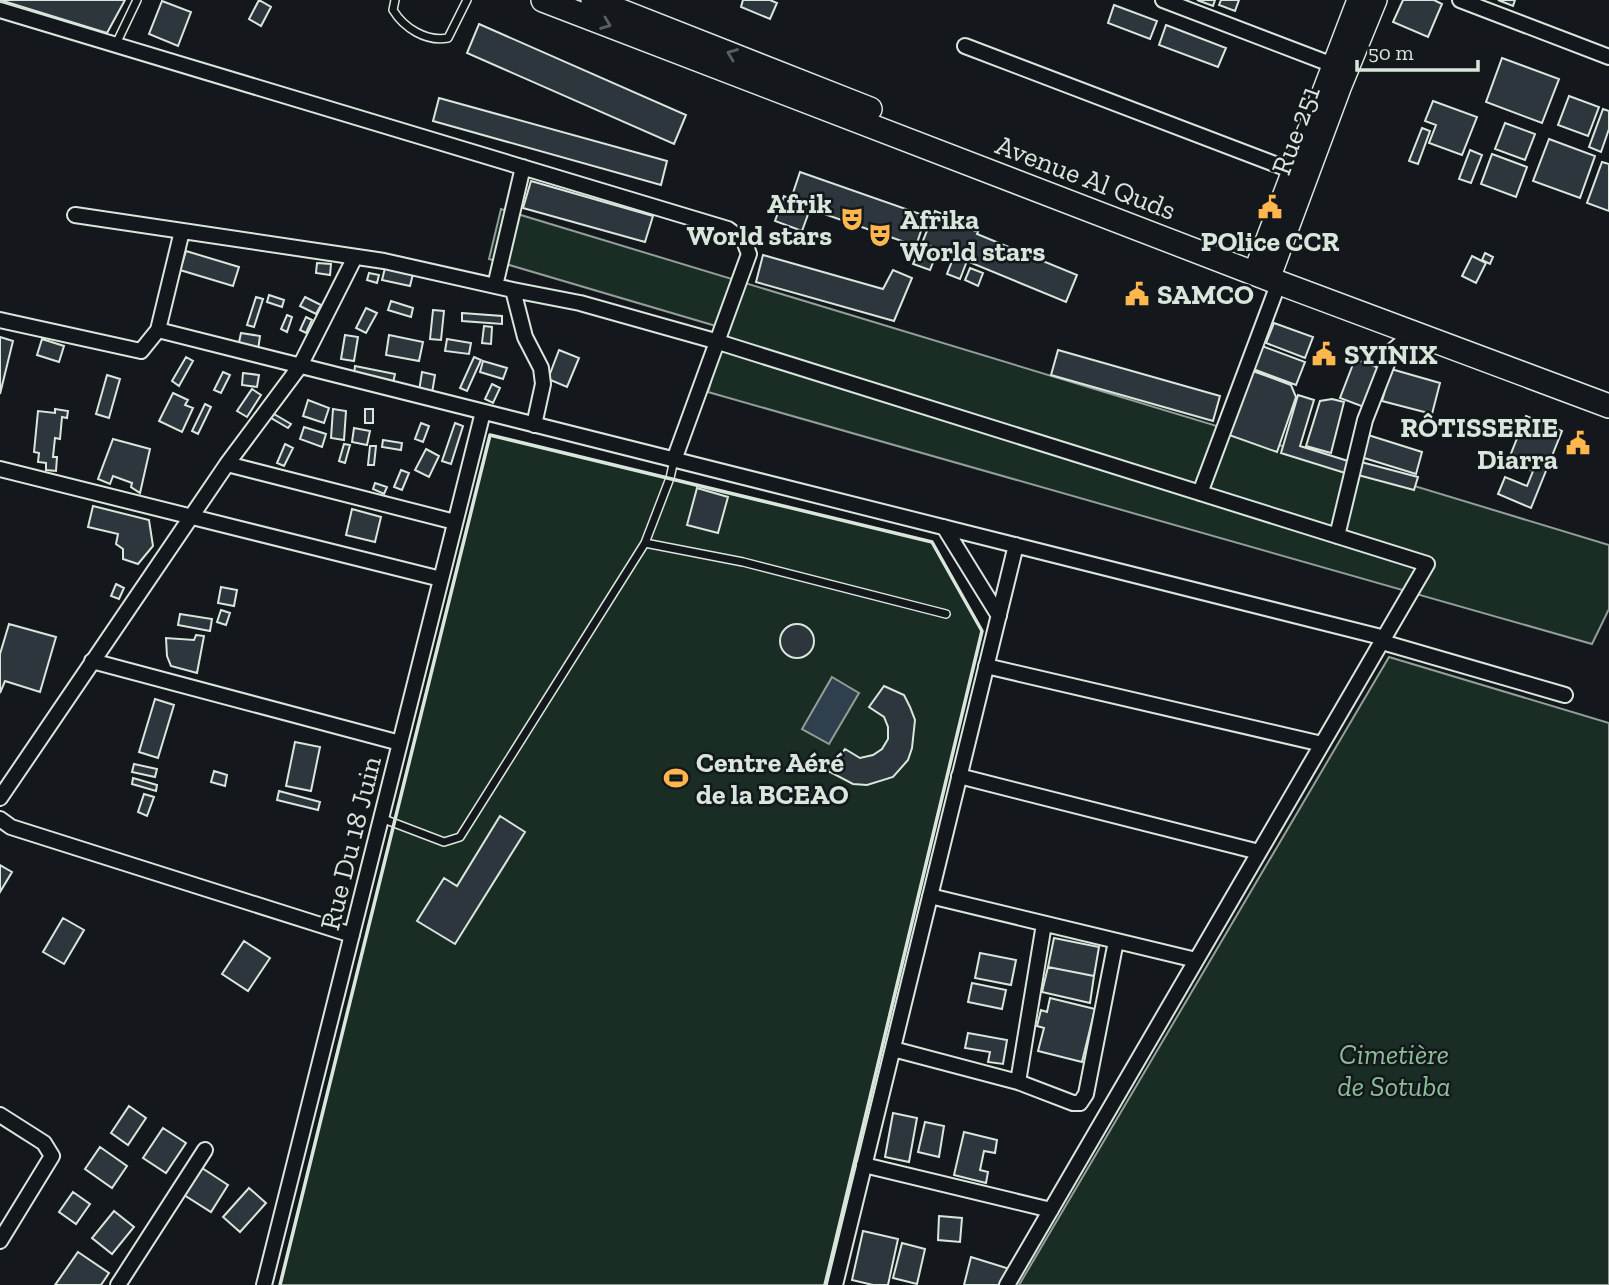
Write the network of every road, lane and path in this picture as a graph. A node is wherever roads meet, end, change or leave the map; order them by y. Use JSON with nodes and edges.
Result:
{"nodes":[{"id":1,"x":137,"y":0,"type":"edge"},
{"id":2,"x":395,"y":0,"type":"edge"},
{"id":3,"x":467,"y":0,"type":"edge"},
{"id":4,"x":543,"y":0,"type":"edge"},
{"id":5,"x":593,"y":0,"type":"edge"},
{"id":6,"x":1163,"y":0,"type":"edge"},
{"id":7,"x":1358,"y":0,"type":"edge"},
{"id":8,"x":1376,"y":0,"type":"edge"},
{"id":9,"x":1460,"y":0,"type":"edge"},
{"id":10,"x":0,"y":10,"type":"edge"},
{"id":11,"x":116,"y":45,"type":"junction"},
{"id":12,"x":965,"y":46,"type":"dead end"},
{"id":13,"x":1609,"y":57,"type":"edge"},
{"id":14,"x":1333,"y":65,"type":"junction"},
{"id":15,"x":523,"y":167,"type":"junction"},
{"id":16,"x":1293,"y":171,"type":"junction"},
{"id":17,"x":75,"y":215,"type":"dead end"},
{"id":18,"x":182,"y":231,"type":"junction"},
{"id":19,"x":355,"y":257,"type":"junction"},
{"id":20,"x":1267,"y":272,"type":"junction"},
{"id":21,"x":495,"y":286,"type":"junction"},
{"id":22,"x":513,"y":290,"type":"junction"},
{"id":23,"x":0,"y":320,"type":"edge"},
{"id":24,"x":158,"y":330,"type":"junction"},
{"id":25,"x":1414,"y":333,"type":"junction"},
{"id":26,"x":716,"y":341,"type":"junction"},
{"id":27,"x":300,"y":366,"type":"junction"},
{"id":28,"x":1609,"y":390,"type":"edge"},
{"id":29,"x":1609,"y":406,"type":"edge"},
{"id":30,"x":483,"y":412,"type":"junction"},
{"id":31,"x":534,"y":425,"type":"junction"},
{"id":32,"x":674,"y":460,"type":"junction"},
{"id":33,"x":227,"y":464,"type":"junction"},
{"id":34,"x":0,"y":469,"type":"edge"},
{"id":35,"x":1200,"y":493,"type":"junction"},
{"id":36,"x":191,"y":517,"type":"junction"},
{"id":37,"x":455,"y":522,"type":"junction"},
{"id":38,"x":944,"y":527,"type":"junction"},
{"id":39,"x":1337,"y":536,"type":"junction"},
{"id":40,"x":645,"y":543,"type":"junction"},
{"id":41,"x":1016,"y":545,"type":"junction"},
{"id":42,"x":441,"y":579,"type":"junction"},
{"id":43,"x":946,"y":614,"type":"dead end"},
{"id":44,"x":999,"y":616,"type":"junction"},
{"id":45,"x":1383,"y":640,"type":"junction"},
{"id":46,"x":92,"y":661,"type":"junction"},
{"id":47,"x":986,"y":666,"type":"junction"},
{"id":48,"x":1565,"y":695,"type":"dead end"},
{"id":49,"x":400,"y":743,"type":"junction"},
{"id":50,"x":1322,"y":744,"type":"junction"},
{"id":51,"x":959,"y":776,"type":"junction"},
{"id":52,"x":0,"y":798,"type":"edge"},
{"id":53,"x":381,"y":818,"type":"junction"},
{"id":54,"x":0,"y":820,"type":"edge"},
{"id":55,"x":1259,"y":852,"type":"junction"},
{"id":56,"x":930,"y":896,"type":"junction"},
{"id":57,"x":1044,"y":923,"type":"junction"},
{"id":58,"x":352,"y":935,"type":"junction"},
{"id":59,"x":1116,"y":941,"type":"junction"},
{"id":60,"x":1196,"y":960,"type":"junction"},
{"id":61,"x":893,"y":1049,"type":"junction"},
{"id":62,"x":1018,"y":1082,"type":"junction"},
{"id":63,"x":0,"y":1115,"type":"edge"},
{"id":64,"x":205,"y":1150,"type":"dead end"},
{"id":65,"x":864,"y":1165,"type":"junction"},
{"id":66,"x":1051,"y":1210,"type":"junction"},
{"id":67,"x":0,"y":1241,"type":"edge"},
{"id":68,"x":118,"y":1285,"type":"edge"},
{"id":69,"x":264,"y":1285,"type":"edge"},
{"id":70,"x":835,"y":1285,"type":"edge"},
{"id":71,"x":1007,"y":1285,"type":"edge"}],
"edges":[{"from":1,"to":11,"type":"lane"},
{"from":2,"to":3,"type":"lane"},
{"from":4,"to":20,"type":"main road","name":"Avenue Al Quds","one_way":true},
{"from":20,"to":5,"type":"main road","name":"Avenue Al Quds","one_way":true},
{"from":6,"to":14,"type":"street"},
{"from":7,"to":14,"type":"main road","name":"Rue 251"},
{"from":8,"to":20,"type":"main road","name":"Rue 251"},
{"from":9,"to":13,"type":"street"},
{"from":10,"to":11,"type":"street"},
{"from":11,"to":15,"type":"street"},
{"from":12,"to":16,"type":"street"},
{"from":14,"to":16,"type":"main road","name":"Rue 251"},
{"from":15,"to":21,"type":"street"},
{"from":15,"to":26,"type":"street"},
{"from":16,"to":20,"type":"main road","name":"Rue 251"},
{"from":17,"to":18,"type":"street"},
{"from":18,"to":19,"type":"street"},
{"from":18,"to":24,"type":"street"},
{"from":19,"to":21,"type":"street"},
{"from":19,"to":27,"type":"street"},
{"from":20,"to":25,"type":"main road","name":"Avenue Al Quds"},
{"from":20,"to":28,"type":"main road","name":"Avenue Al Quds"},
{"from":20,"to":35,"type":"street"},
{"from":21,"to":22,"type":"street"},
{"from":22,"to":26,"type":"street"},
{"from":22,"to":31,"type":"street"},
{"from":23,"to":24,"type":"street"},
{"from":24,"to":27,"type":"street"},
{"from":25,"to":29,"type":"main road","name":"Avenue Al Quds"},
{"from":25,"to":39,"type":"street"},
{"from":26,"to":32,"type":"street"},
{"from":26,"to":35,"type":"street"},
{"from":27,"to":30,"type":"street"},
{"from":27,"to":33,"type":"street"},
{"from":30,"to":31,"type":"street"},
{"from":30,"to":37,"type":"street","name":"Rue Du 18 Juin"},
{"from":31,"to":32,"type":"street"},
{"from":32,"to":38,"type":"street"},
{"from":32,"to":40,"type":"lane"},
{"from":33,"to":36,"type":"street"},
{"from":33,"to":37,"type":"street"},
{"from":34,"to":36,"type":"street"},
{"from":35,"to":39,"type":"street"},
{"from":36,"to":42,"type":"street"},
{"from":36,"to":46,"type":"street"},
{"from":37,"to":42,"type":"street","name":"Rue Du 18 Juin"},
{"from":38,"to":41,"type":"street"},
{"from":38,"to":44,"type":"street"},
{"from":39,"to":45,"type":"street"},
{"from":40,"to":43,"type":"lane"},
{"from":40,"to":53,"type":"lane"},
{"from":41,"to":44,"type":"street"},
{"from":41,"to":45,"type":"street"},
{"from":42,"to":49,"type":"street","name":"Rue Du 18 Juin"},
{"from":44,"to":47,"type":"street"},
{"from":45,"to":48,"type":"street"},
{"from":45,"to":50,"type":"street"},
{"from":46,"to":49,"type":"street"},
{"from":46,"to":52,"type":"street"},
{"from":47,"to":50,"type":"street"},
{"from":47,"to":51,"type":"street"},
{"from":49,"to":53,"type":"street","name":"Rue Du 18 Juin"},
{"from":50,"to":55,"type":"street"},
{"from":51,"to":55,"type":"street"},
{"from":51,"to":56,"type":"street"},
{"from":53,"to":58,"type":"street","name":"Rue Du 18 Juin"},
{"from":54,"to":58,"type":"street"},
{"from":55,"to":60,"type":"street"},
{"from":56,"to":57,"type":"street"},
{"from":56,"to":61,"type":"street"},
{"from":57,"to":59,"type":"street"},
{"from":57,"to":62,"type":"street"},
{"from":58,"to":69,"type":"street","name":"Rue Du 18 Juin"},
{"from":59,"to":60,"type":"street"},
{"from":59,"to":62,"type":"street"},
{"from":60,"to":66,"type":"street"},
{"from":61,"to":62,"type":"street"},
{"from":61,"to":65,"type":"street"},
{"from":63,"to":67,"type":"street"},
{"from":64,"to":68,"type":"street"},
{"from":65,"to":66,"type":"street"},
{"from":65,"to":70,"type":"street"},
{"from":66,"to":71,"type":"street"}]}
